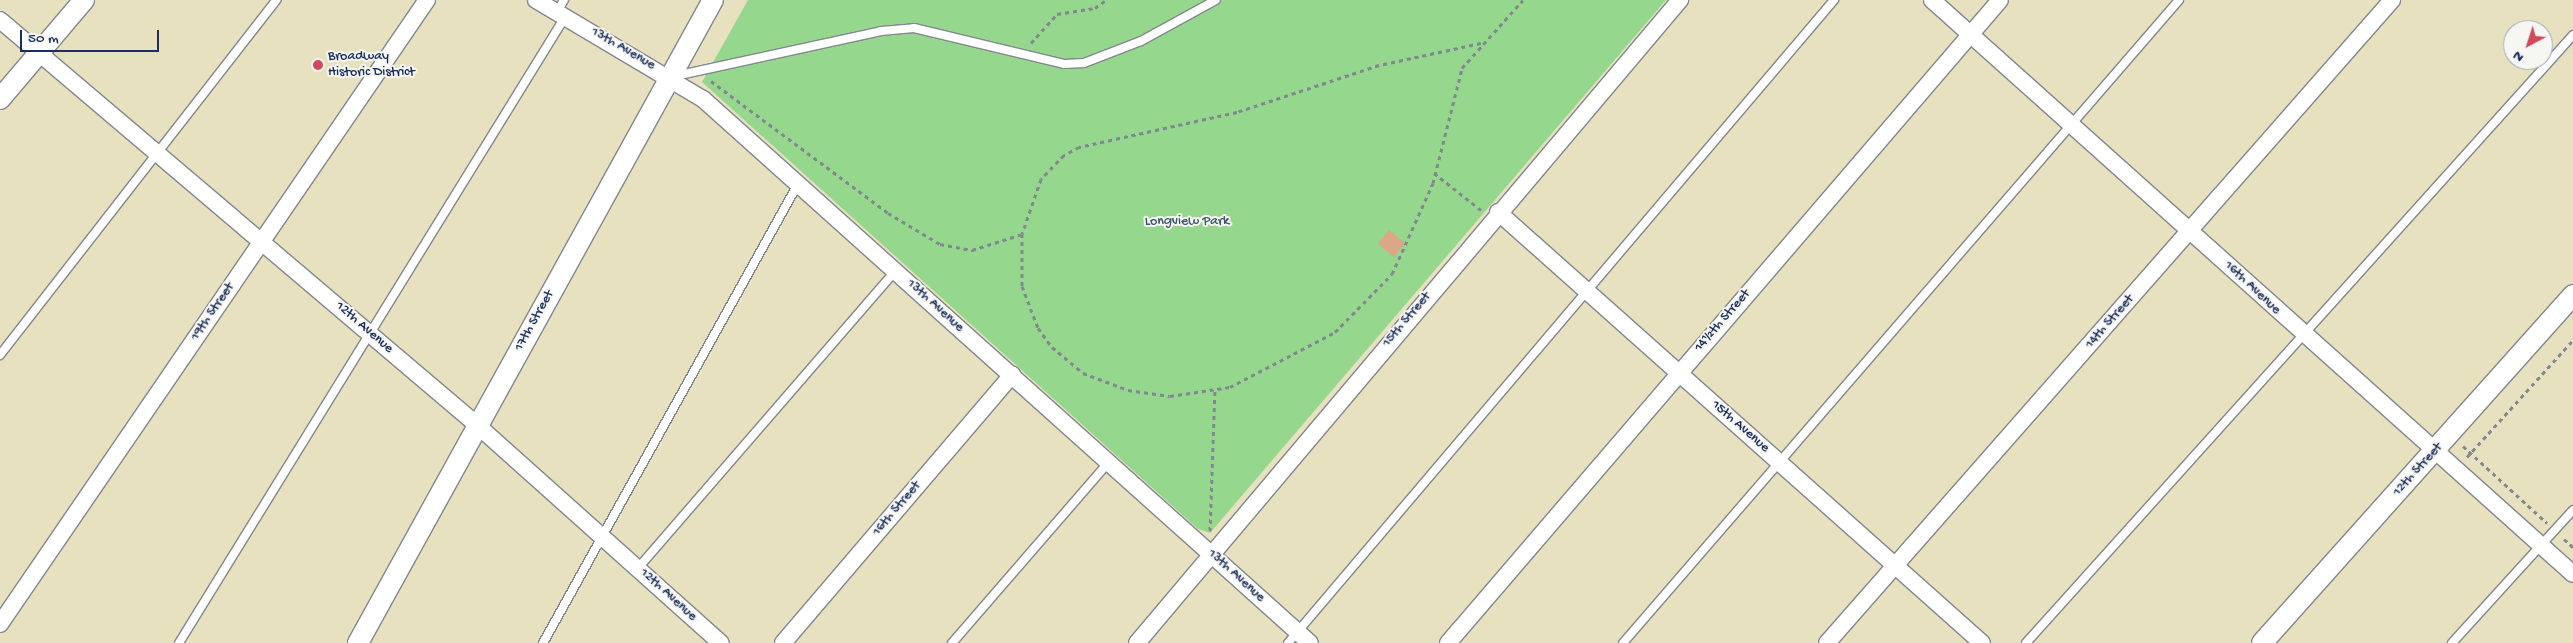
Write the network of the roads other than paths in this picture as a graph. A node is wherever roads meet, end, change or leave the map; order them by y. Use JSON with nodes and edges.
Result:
{"nodes":[{"id":1,"x":84,"y":0,"type":"edge"},
{"id":2,"x":276,"y":0,"type":"edge"},
{"id":3,"x":426,"y":0,"type":"edge"},
{"id":4,"x":536,"y":0,"type":"edge"},
{"id":5,"x":713,"y":0,"type":"edge"},
{"id":6,"x":1216,"y":0,"type":"edge"},
{"id":7,"x":1680,"y":0,"type":"edge"},
{"id":8,"x":1834,"y":0,"type":"edge"},
{"id":9,"x":1932,"y":0,"type":"edge"},
{"id":10,"x":2000,"y":0,"type":"edge"},
{"id":11,"x":2179,"y":0,"type":"edge"},
{"id":12,"x":2392,"y":0,"type":"edge"},
{"id":13,"x":562,"y":10,"type":"edge"},
{"id":14,"x":0,"y":20,"type":"edge"},
{"id":15,"x":1971,"y":34,"type":"junction"},
{"id":16,"x":2573,"y":35,"type":"edge"},
{"id":17,"x":39,"y":54,"type":"junction"},
{"id":18,"x":670,"y":77,"type":"junction"},
{"id":19,"x":0,"y":99,"type":"edge"},
{"id":20,"x":2071,"y":124,"type":"junction"},
{"id":21,"x":156,"y":153,"type":"junction"},
{"id":22,"x":798,"y":184,"type":"junction"},
{"id":23,"x":1495,"y":215,"type":"junction"},
{"id":24,"x":2190,"y":231,"type":"junction"},
{"id":25,"x":262,"y":240,"type":"junction"},
{"id":26,"x":896,"y":270,"type":"junction"},
{"id":27,"x":1586,"y":289,"type":"junction"},
{"id":28,"x":2573,"y":295,"type":"edge"},
{"id":29,"x":370,"y":333,"type":"junction"},
{"id":30,"x":2304,"y":335,"type":"junction"},
{"id":31,"x":0,"y":355,"type":"edge"},
{"id":32,"x":1679,"y":373,"type":"junction"},
{"id":33,"x":1012,"y":374,"type":"junction"},
{"id":34,"x":478,"y":426,"type":"junction"},
{"id":35,"x":2436,"y":450,"type":"junction"},
{"id":36,"x":1108,"y":462,"type":"junction"},
{"id":37,"x":1780,"y":462,"type":"junction"},
{"id":38,"x":2572,"y":513,"type":"edge"},
{"id":39,"x":601,"y":535,"type":"junction"},
{"id":40,"x":2541,"y":546,"type":"junction"},
{"id":41,"x":1212,"y":554,"type":"junction"},
{"id":42,"x":1896,"y":566,"type":"junction"},
{"id":43,"x":638,"y":568,"type":"junction"},
{"id":44,"x":2573,"y":574,"type":"edge"},
{"id":45,"x":0,"y":624,"type":"edge"},
{"id":46,"x":1292,"y":637,"type":"edge"},
{"id":47,"x":179,"y":643,"type":"edge"},
{"id":48,"x":358,"y":643,"type":"edge"},
{"id":49,"x":543,"y":643,"type":"edge"},
{"id":50,"x":721,"y":643,"type":"edge"},
{"id":51,"x":783,"y":643,"type":"edge"},
{"id":52,"x":952,"y":643,"type":"edge"},
{"id":53,"x":1137,"y":643,"type":"edge"},
{"id":54,"x":1310,"y":643,"type":"edge"},
{"id":55,"x":1448,"y":643,"type":"edge"},
{"id":56,"x":1623,"y":643,"type":"edge"},
{"id":57,"x":1827,"y":643,"type":"edge"},
{"id":58,"x":1982,"y":643,"type":"edge"},
{"id":59,"x":2026,"y":643,"type":"edge"},
{"id":60,"x":2262,"y":643,"type":"edge"},
{"id":61,"x":2452,"y":643,"type":"edge"}],
"edges":[{"from":1,"to":17,"type":"street"},
{"from":2,"to":21,"type":"lane"},
{"from":3,"to":25,"type":"street","name":"19th Street"},
{"from":4,"to":13,"type":"street","name":"13th Avenue"},
{"from":5,"to":18,"type":"street","name":"17th Street"},
{"from":6,"to":18,"type":"lane"},
{"from":7,"to":23,"type":"street","name":"15th Street"},
{"from":8,"to":27,"type":"lane"},
{"from":9,"to":15,"type":"street","name":"16th Avenue"},
{"from":10,"to":15,"type":"street","name":"14½th Street"},
{"from":11,"to":20,"type":"lane"},
{"from":12,"to":24,"type":"street","name":"14th Street"},
{"from":13,"to":18,"type":"street","name":"13th Avenue"},
{"from":13,"to":29,"type":"lane"},
{"from":14,"to":17,"type":"street","name":"12th Avenue"},
{"from":15,"to":20,"type":"street","name":"16th Avenue"},
{"from":15,"to":32,"type":"street","name":"14½th Street"},
{"from":16,"to":30,"type":"lane"},
{"from":17,"to":19,"type":"street"},
{"from":17,"to":21,"type":"street","name":"12th Avenue"},
{"from":18,"to":22,"type":"street","name":"13th Avenue"},
{"from":18,"to":34,"type":"street","name":"17th Street"},
{"from":20,"to":24,"type":"street","name":"16th Avenue"},
{"from":20,"to":37,"type":"lane"},
{"from":21,"to":25,"type":"street","name":"12th Avenue"},
{"from":21,"to":31,"type":"lane"},
{"from":22,"to":26,"type":"street","name":"13th Avenue"},
{"from":22,"to":39,"type":"lane"},
{"from":23,"to":27,"type":"street","name":"15th Avenue"},
{"from":23,"to":41,"type":"street","name":"15th Street"},
{"from":24,"to":30,"type":"street","name":"16th Avenue"},
{"from":24,"to":42,"type":"street","name":"14th Street"},
{"from":25,"to":29,"type":"street","name":"12th Avenue"},
{"from":25,"to":45,"type":"street","name":"19th Street"},
{"from":26,"to":33,"type":"street","name":"13th Avenue"},
{"from":26,"to":43,"type":"lane"},
{"from":27,"to":32,"type":"street","name":"15th Avenue"},
{"from":27,"to":46,"type":"lane"},
{"from":28,"to":35,"type":"street","name":"12th Street"},
{"from":29,"to":34,"type":"street","name":"12th Avenue"},
{"from":29,"to":47,"type":"lane"},
{"from":30,"to":35,"type":"street","name":"16th Avenue"},
{"from":30,"to":59,"type":"lane"},
{"from":32,"to":37,"type":"street","name":"15th Avenue"},
{"from":32,"to":55,"type":"street","name":"14½th Street"},
{"from":33,"to":36,"type":"street","name":"13th Avenue"},
{"from":33,"to":51,"type":"street","name":"16th Street"},
{"from":34,"to":39,"type":"street","name":"12th Avenue"},
{"from":34,"to":48,"type":"street","name":"17th Street"},
{"from":35,"to":40,"type":"street","name":"16th Avenue"},
{"from":35,"to":60,"type":"street","name":"12th Street"},
{"from":36,"to":41,"type":"street","name":"13th Avenue"},
{"from":36,"to":52,"type":"lane"},
{"from":37,"to":42,"type":"street","name":"15th Avenue"},
{"from":37,"to":56,"type":"lane"},
{"from":38,"to":40,"type":"lane"},
{"from":39,"to":43,"type":"street","name":"12th Avenue"},
{"from":39,"to":49,"type":"lane"},
{"from":40,"to":44,"type":"street","name":"16th Avenue"},
{"from":40,"to":61,"type":"lane"},
{"from":41,"to":46,"type":"street","name":"13th Avenue"},
{"from":41,"to":53,"type":"street","name":"15th Street"},
{"from":42,"to":57,"type":"street","name":"14th Street"},
{"from":42,"to":58,"type":"street","name":"15th Avenue"},
{"from":43,"to":50,"type":"street","name":"12th Avenue"},
{"from":46,"to":54,"type":"street","name":"13th Avenue"}]}
